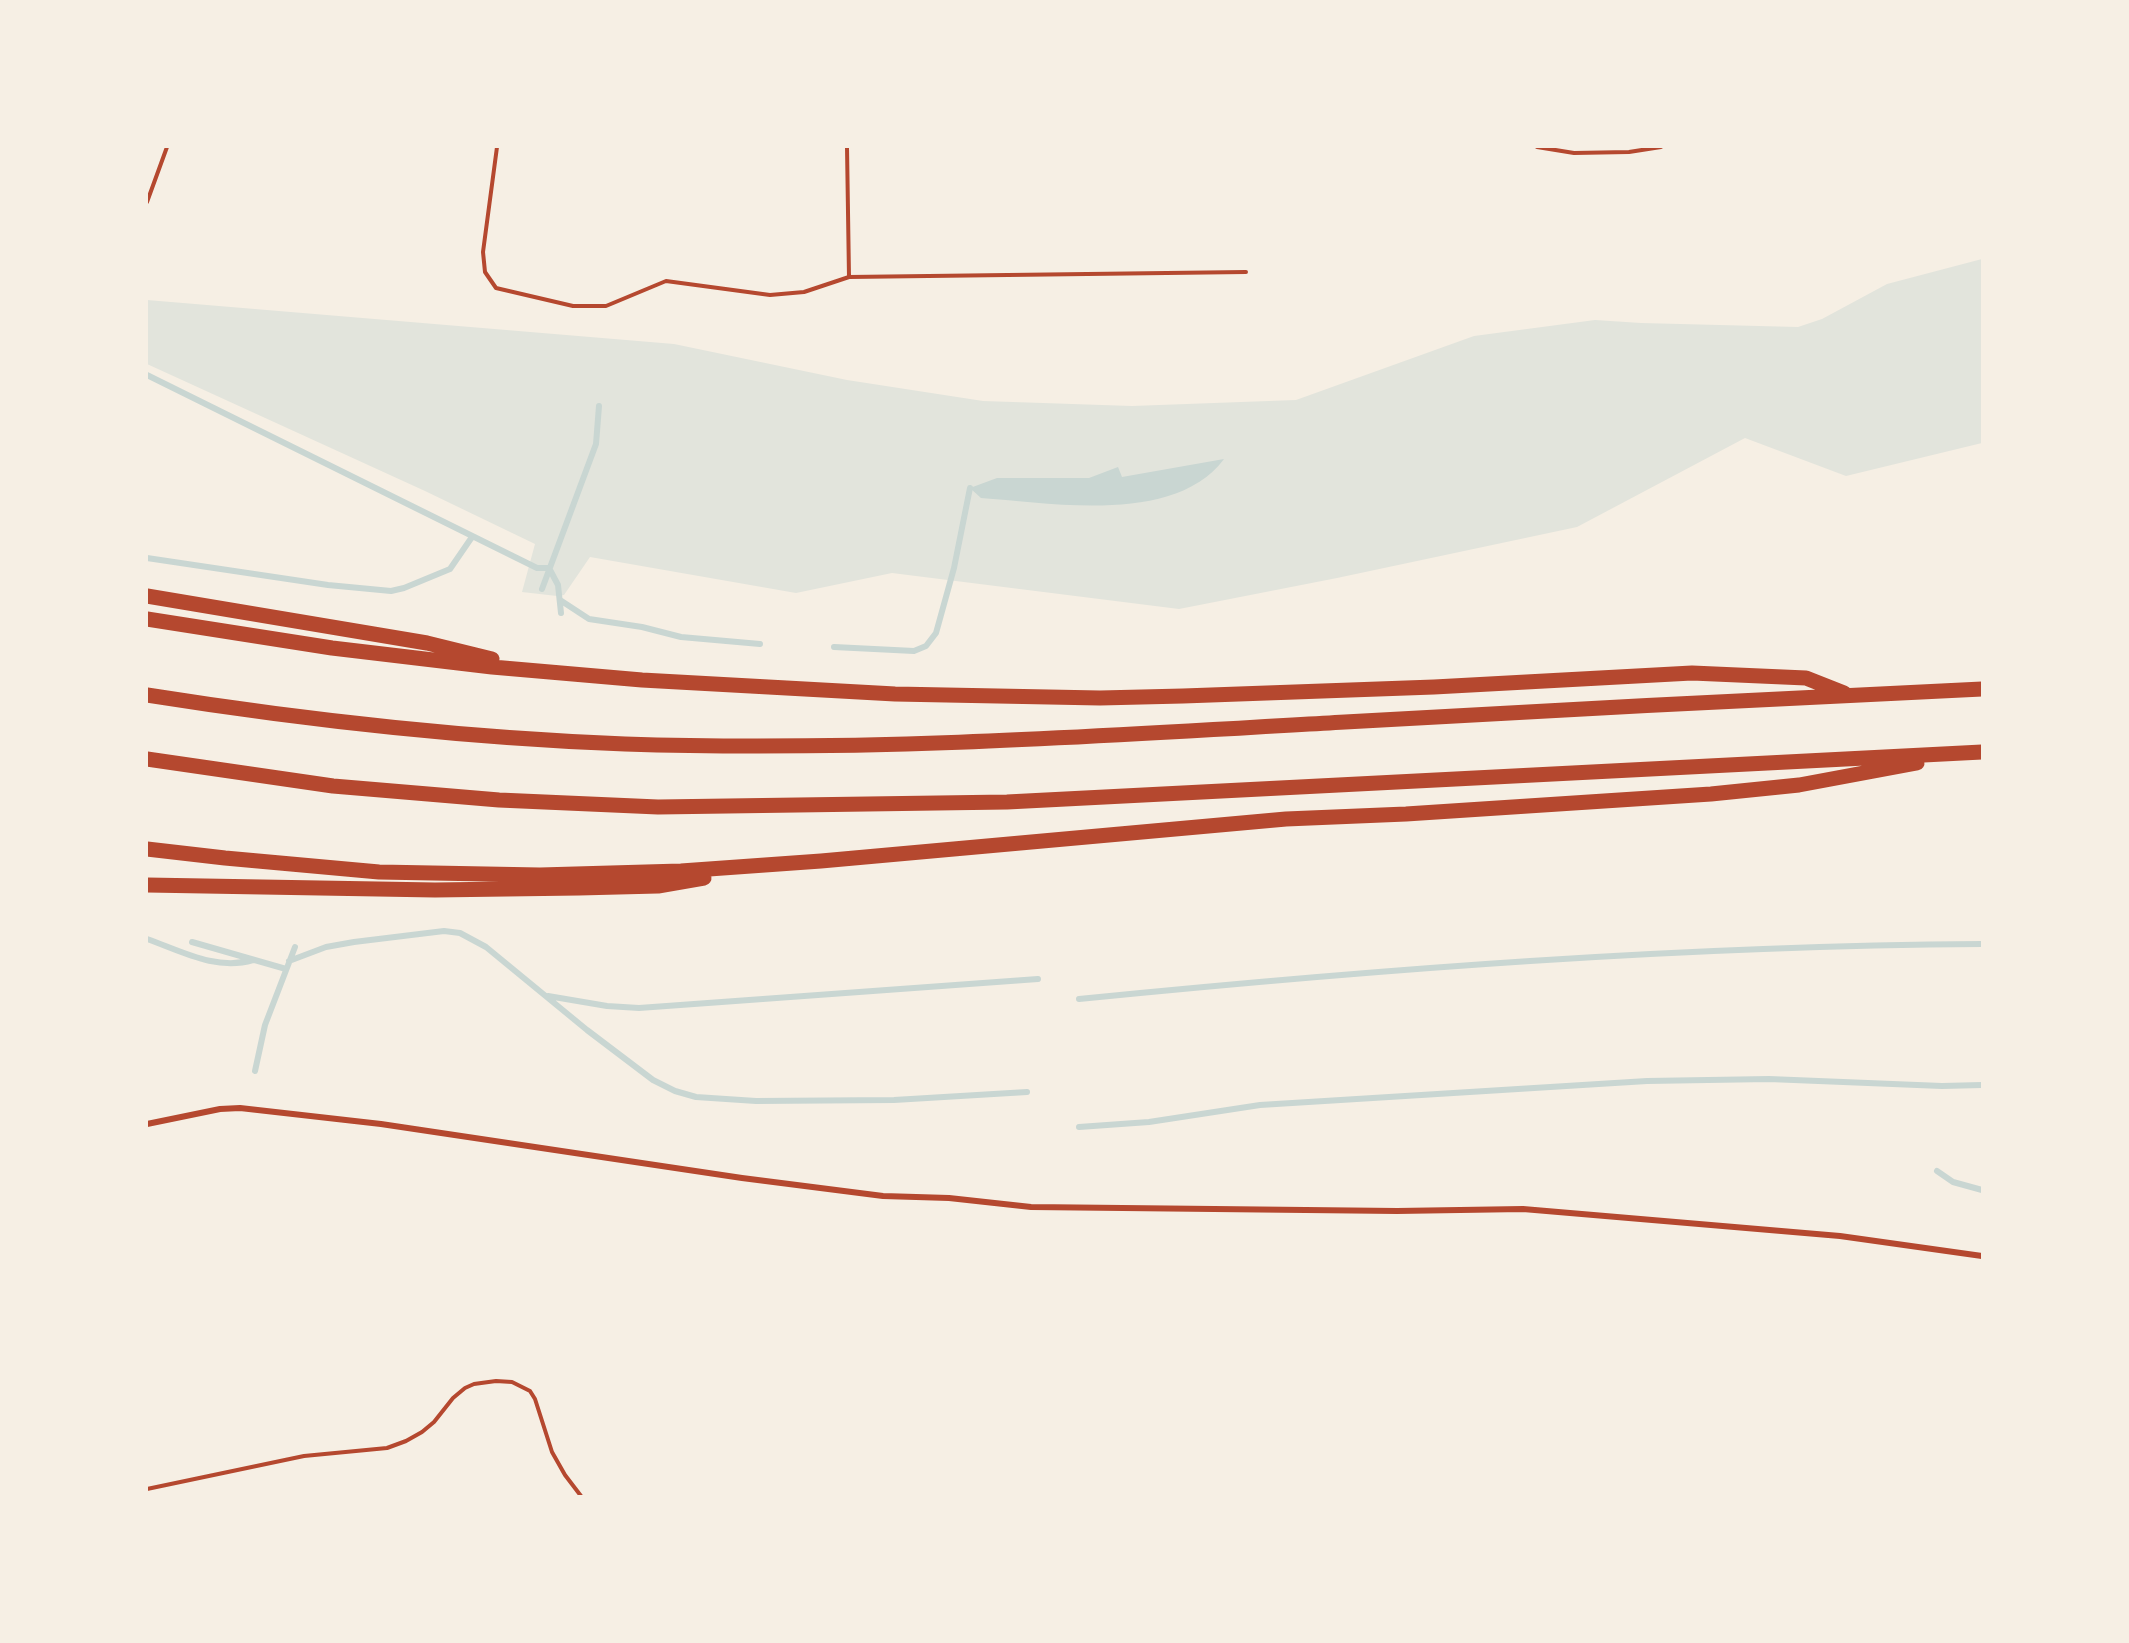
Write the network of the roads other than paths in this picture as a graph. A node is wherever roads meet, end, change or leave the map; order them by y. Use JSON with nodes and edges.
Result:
{"nodes":[{"id":1,"x":167,"y":147,"type":"edge"},
{"id":2,"x":497,"y":147,"type":"edge"},
{"id":3,"x":847,"y":147,"type":"edge"},
{"id":4,"x":1537,"y":147,"type":"edge"},
{"id":5,"x":1660,"y":147,"type":"edge"},
{"id":6,"x":147,"y":202,"type":"edge"},
{"id":7,"x":1246,"y":272,"type":"dead end"},
{"id":8,"x":849,"y":277,"type":"junction"},
{"id":9,"x":147,"y":596,"type":"edge"},
{"id":10,"x":147,"y":619,"type":"edge"},
{"id":11,"x":547,"y":672,"type":"junction"},
{"id":12,"x":1982,"y":689,"type":"edge"},
{"id":13,"x":147,"y":695,"type":"edge"},
{"id":14,"x":1850,"y":695,"type":"junction"},
{"id":15,"x":1982,"y":752,"type":"edge"},
{"id":16,"x":1964,"y":753,"type":"junction"},
{"id":17,"x":147,"y":759,"type":"edge"},
{"id":18,"x":147,"y":849,"type":"edge"},
{"id":19,"x":758,"y":865,"type":"junction"},
{"id":20,"x":147,"y":885,"type":"edge"},
{"id":21,"x":147,"y":1124,"type":"edge"},
{"id":22,"x":1982,"y":1256,"type":"edge"},
{"id":23,"x":147,"y":1489,"type":"edge"},
{"id":24,"x":581,"y":1496,"type":"edge"}],
"edges":[{"from":1,"to":6,"type":"lane"},
{"from":2,"to":8,"type":"lane"},
{"from":3,"to":8,"type":"lane"},
{"from":4,"to":5,"type":"lane"},
{"from":7,"to":8,"type":"lane"},
{"from":9,"to":11,"type":"highway"},
{"from":10,"to":11,"type":"highway"},
{"from":11,"to":14,"type":"highway"},
{"from":12,"to":14,"type":"highway"},
{"from":13,"to":14,"type":"highway"},
{"from":15,"to":16,"type":"highway"},
{"from":16,"to":17,"type":"highway"},
{"from":16,"to":19,"type":"highway"},
{"from":18,"to":19,"type":"highway"},
{"from":19,"to":20,"type":"highway"},
{"from":21,"to":22,"type":"street"},
{"from":23,"to":24,"type":"lane"}]}
